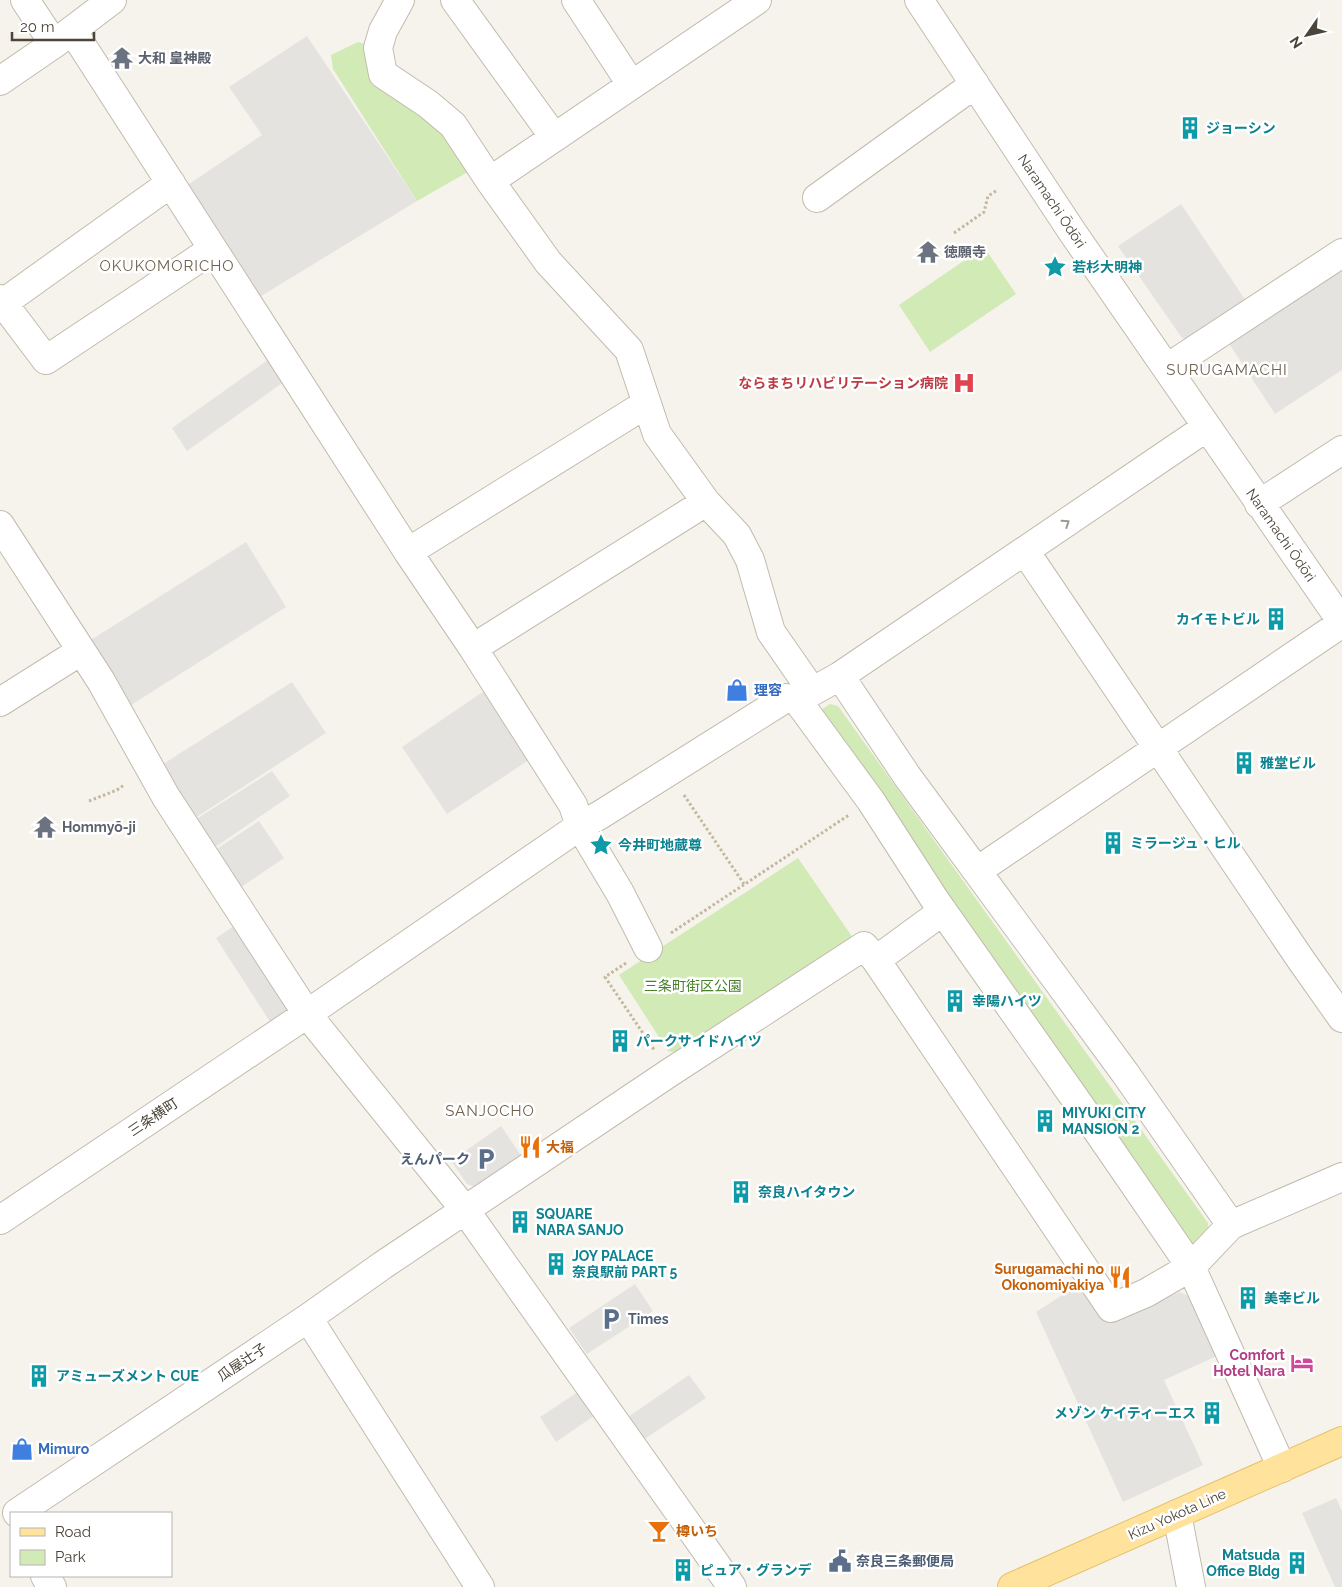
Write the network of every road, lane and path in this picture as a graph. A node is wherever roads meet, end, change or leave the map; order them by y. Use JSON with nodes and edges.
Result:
{"nodes":[{"id":1,"x":25,"y":0,"type":"edge"},
{"id":2,"x":112,"y":0,"type":"edge"},
{"id":3,"x":400,"y":0,"type":"edge"},
{"id":4,"x":455,"y":0,"type":"edge"},
{"id":5,"x":576,"y":0,"type":"edge"},
{"id":6,"x":757,"y":0,"type":"edge"},
{"id":7,"x":919,"y":0,"type":"edge"},
{"id":8,"x":63,"y":37,"type":"junction"},
{"id":9,"x":0,"y":81,"type":"edge"},
{"id":10,"x":631,"y":84,"type":"junction"},
{"id":11,"x":975,"y":84,"type":"junction"},
{"id":12,"x":554,"y":137,"type":"junction"},
{"id":13,"x":490,"y":181,"type":"junction"},
{"id":14,"x":171,"y":183,"type":"junction"},
{"id":15,"x":996,"y":191,"type":"dead end"},
{"id":16,"x":817,"y":198,"type":"dead end"},
{"id":17,"x":954,"y":233,"type":"dead end"},
{"id":18,"x":213,"y":249,"type":"junction"},
{"id":19,"x":1342,"y":253,"type":"edge"},
{"id":20,"x":2,"y":301,"type":"edge"},
{"id":21,"x":1167,"y":368,"type":"junction"},
{"id":22,"x":646,"y":404,"type":"junction"},
{"id":23,"x":1207,"y":427,"type":"junction"},
{"id":24,"x":1342,"y":450,"type":"edge"},
{"id":25,"x":706,"y":502,"type":"junction"},
{"id":26,"x":1259,"y":504,"type":"junction"},
{"id":27,"x":0,"y":525,"type":"edge"},
{"id":28,"x":1025,"y":551,"type":"junction"},
{"id":29,"x":408,"y":552,"type":"junction"},
{"id":30,"x":1342,"y":623,"type":"edge"},
{"id":31,"x":473,"y":648,"type":"junction"},
{"id":32,"x":81,"y":651,"type":"junction"},
{"id":33,"x":840,"y":676,"type":"junction"},
{"id":34,"x":805,"y":696,"type":"junction"},
{"id":35,"x":0,"y":702,"type":"edge"},
{"id":36,"x":1158,"y":747,"type":"junction"},
{"id":37,"x":669,"y":771,"type":"junction"},
{"id":38,"x":124,"y":785,"type":"dead end"},
{"id":39,"x":89,"y":801,"type":"dead end"},
{"id":40,"x":871,"y":801,"type":"junction"},
{"id":41,"x":580,"y":826,"type":"junction"},
{"id":42,"x":977,"y":871,"type":"junction"},
{"id":43,"x":744,"y":884,"type":"junction"},
{"id":44,"x":943,"y":911,"type":"junction"},
{"id":45,"x":648,"y":948,"type":"junction"},
{"id":46,"x":876,"y":960,"type":"junction"},
{"id":47,"x":307,"y":1014,"type":"junction"},
{"id":48,"x":1342,"y":1018,"type":"edge"},
{"id":49,"x":670,"y":1073,"type":"junction"},
{"id":50,"x":1342,"y":1177,"type":"edge"},
{"id":51,"x":465,"y":1210,"type":"junction"},
{"id":52,"x":0,"y":1220,"type":"edge"},
{"id":53,"x":1231,"y":1225,"type":"junction"},
{"id":54,"x":1191,"y":1267,"type":"junction"},
{"id":55,"x":308,"y":1318,"type":"junction"},
{"id":56,"x":1342,"y":1441,"type":"edge"},
{"id":57,"x":1282,"y":1468,"type":"junction"},
{"id":58,"x":17,"y":1512,"type":"edge"},
{"id":59,"x":1177,"y":1514,"type":"junction"},
{"id":60,"x":480,"y":1587,"type":"edge"},
{"id":61,"x":732,"y":1587,"type":"edge"},
{"id":62,"x":1012,"y":1587,"type":"edge"},
{"id":63,"x":1191,"y":1587,"type":"edge"}],
"edges":[{"from":1,"to":8,"type":"street"},
{"from":2,"to":8,"type":"street"},
{"from":3,"to":13,"type":"street"},
{"from":4,"to":12,"type":"street"},
{"from":5,"to":10,"type":"street"},
{"from":6,"to":10,"type":"street"},
{"from":7,"to":11,"type":"street","name":"Naramachi Ōdōri"},
{"from":8,"to":9,"type":"street"},
{"from":8,"to":14,"type":"street"},
{"from":10,"to":12,"type":"street"},
{"from":11,"to":16,"type":"street"},
{"from":11,"to":21,"type":"street","name":"Naramachi Ōdōri"},
{"from":12,"to":13,"type":"street"},
{"from":13,"to":22,"type":"street"},
{"from":14,"to":18,"type":"street"},
{"from":14,"to":20,"type":"street"},
{"from":15,"to":17,"type":"path"},
{"from":18,"to":20,"type":"street"},
{"from":18,"to":29,"type":"street"},
{"from":19,"to":21,"type":"street"},
{"from":21,"to":23,"type":"street","name":"Naramachi Ōdōri"},
{"from":22,"to":25,"type":"street"},
{"from":22,"to":29,"type":"street"},
{"from":23,"to":26,"type":"street","name":"Naramachi Ōdōri"},
{"from":28,"to":23,"type":"street","name":"三条横町","one_way":true},
{"from":24,"to":26,"type":"street"},
{"from":25,"to":31,"type":"street"},
{"from":25,"to":34,"type":"street"},
{"from":26,"to":30,"type":"street","name":"Naramachi Ōdōri"},
{"from":27,"to":32,"type":"street"},
{"from":28,"to":33,"type":"street","name":"三条横町"},
{"from":28,"to":36,"type":"street"},
{"from":29,"to":31,"type":"street"},
{"from":30,"to":36,"type":"street"},
{"from":31,"to":41,"type":"street"},
{"from":32,"to":35,"type":"street"},
{"from":32,"to":47,"type":"street"},
{"from":33,"to":34,"type":"street","name":"三条横町"},
{"from":33,"to":42,"type":"street"},
{"from":34,"to":37,"type":"street","name":"三条横町"},
{"from":34,"to":40,"type":"street"},
{"from":36,"to":42,"type":"street"},
{"from":36,"to":48,"type":"street"},
{"from":37,"to":41,"type":"street","name":"三条横町"},
{"from":37,"to":43,"type":"path"},
{"from":38,"to":39,"type":"path"},
{"from":40,"to":43,"type":"path"},
{"from":40,"to":44,"type":"street"},
{"from":41,"to":45,"type":"street"},
{"from":41,"to":47,"type":"street","name":"三条横町"},
{"from":42,"to":53,"type":"street"},
{"from":43,"to":45,"type":"path"},
{"from":44,"to":46,"type":"street"},
{"from":44,"to":54,"type":"street"},
{"from":45,"to":49,"type":"path"},
{"from":46,"to":49,"type":"street","name":"瓜屋辻子"},
{"from":46,"to":54,"type":"street"},
{"from":47,"to":51,"type":"street"},
{"from":47,"to":52,"type":"street","name":"三条横町"},
{"from":49,"to":51,"type":"street","name":"瓜屋辻子"},
{"from":50,"to":53,"type":"street"},
{"from":51,"to":55,"type":"street","name":"瓜屋辻子"},
{"from":51,"to":61,"type":"street"},
{"from":53,"to":54,"type":"street"},
{"from":54,"to":57,"type":"street"},
{"from":55,"to":58,"type":"street","name":"瓜屋辻子"},
{"from":55,"to":60,"type":"street"},
{"from":56,"to":57,"type":"main road","name":"Kizu Yokota Line"},
{"from":57,"to":59,"type":"main road","name":"Kizu Yokota Line"},
{"from":59,"to":62,"type":"main road","name":"Kizu Yokota Line"},
{"from":59,"to":63,"type":"street"}]}
